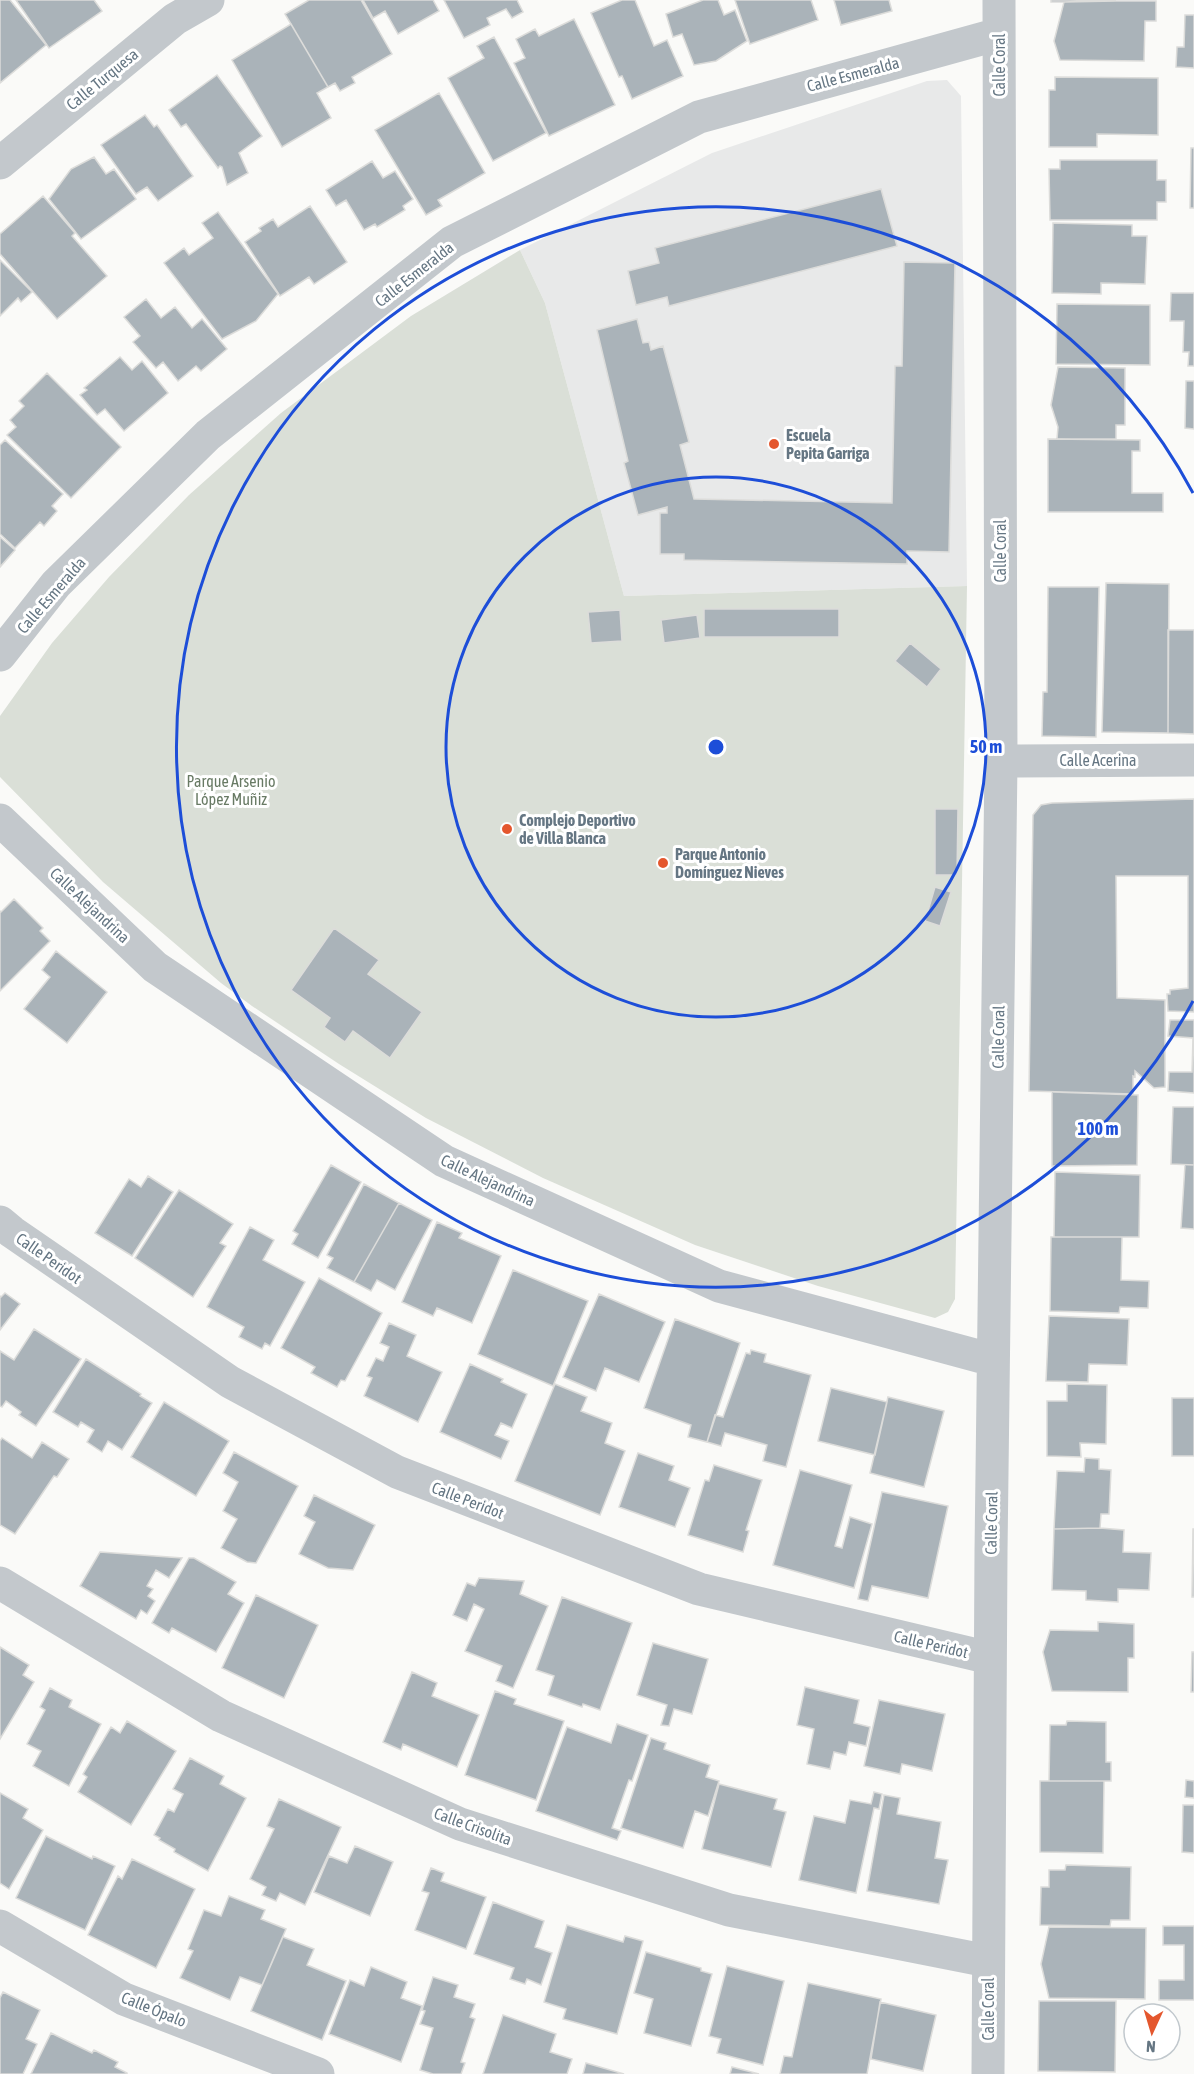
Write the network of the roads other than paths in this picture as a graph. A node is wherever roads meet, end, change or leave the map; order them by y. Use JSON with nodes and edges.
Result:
{"nodes":[{"id":1,"x":208,"y":0,"type":"edge"},
{"id":2,"x":999,"y":0,"type":"edge"},
{"id":3,"x":169,"y":9,"type":"edge"},
{"id":4,"x":999,"y":34,"type":"junction"},
{"id":5,"x":0,"y":163,"type":"edge"},
{"id":6,"x":0,"y":655,"type":"edge"},
{"id":7,"x":1194,"y":760,"type":"edge"},
{"id":8,"x":1001,"y":761,"type":"junction"},
{"id":9,"x":0,"y":820,"type":"edge"},
{"id":10,"x":0,"y":1222,"type":"edge"},
{"id":11,"x":993,"y":1360,"type":"junction"},
{"id":12,"x":0,"y":1583,"type":"edge"},
{"id":13,"x":990,"y":1658,"type":"junction"},
{"id":14,"x":0,"y":1926,"type":"edge"},
{"id":15,"x":988,"y":1961,"type":"junction"},
{"id":16,"x":318,"y":2074,"type":"edge"},
{"id":17,"x":988,"y":2074,"type":"edge"}],
"edges":[{"from":1,"to":3,"type":"street","name":"Calle Turquesa"},
{"from":2,"to":4,"type":"street","name":"Calle Coral"},
{"from":3,"to":5,"type":"street","name":"Calle Turquesa"},
{"from":4,"to":6,"type":"street","name":"Calle Esmeralda"},
{"from":4,"to":8,"type":"street","name":"Calle Coral"},
{"from":7,"to":8,"type":"street","name":"Calle Acerina"},
{"from":8,"to":11,"type":"street","name":"Calle Coral"},
{"from":9,"to":11,"type":"street","name":"Calle Alejandrina"},
{"from":10,"to":13,"type":"street","name":"Calle Peridot"},
{"from":11,"to":13,"type":"street","name":"Calle Coral"},
{"from":12,"to":15,"type":"street","name":"Calle Crisolita"},
{"from":13,"to":15,"type":"street","name":"Calle Coral"},
{"from":14,"to":16,"type":"street","name":"Calle Ópalo"},
{"from":15,"to":17,"type":"street","name":"Calle Coral"}]}
